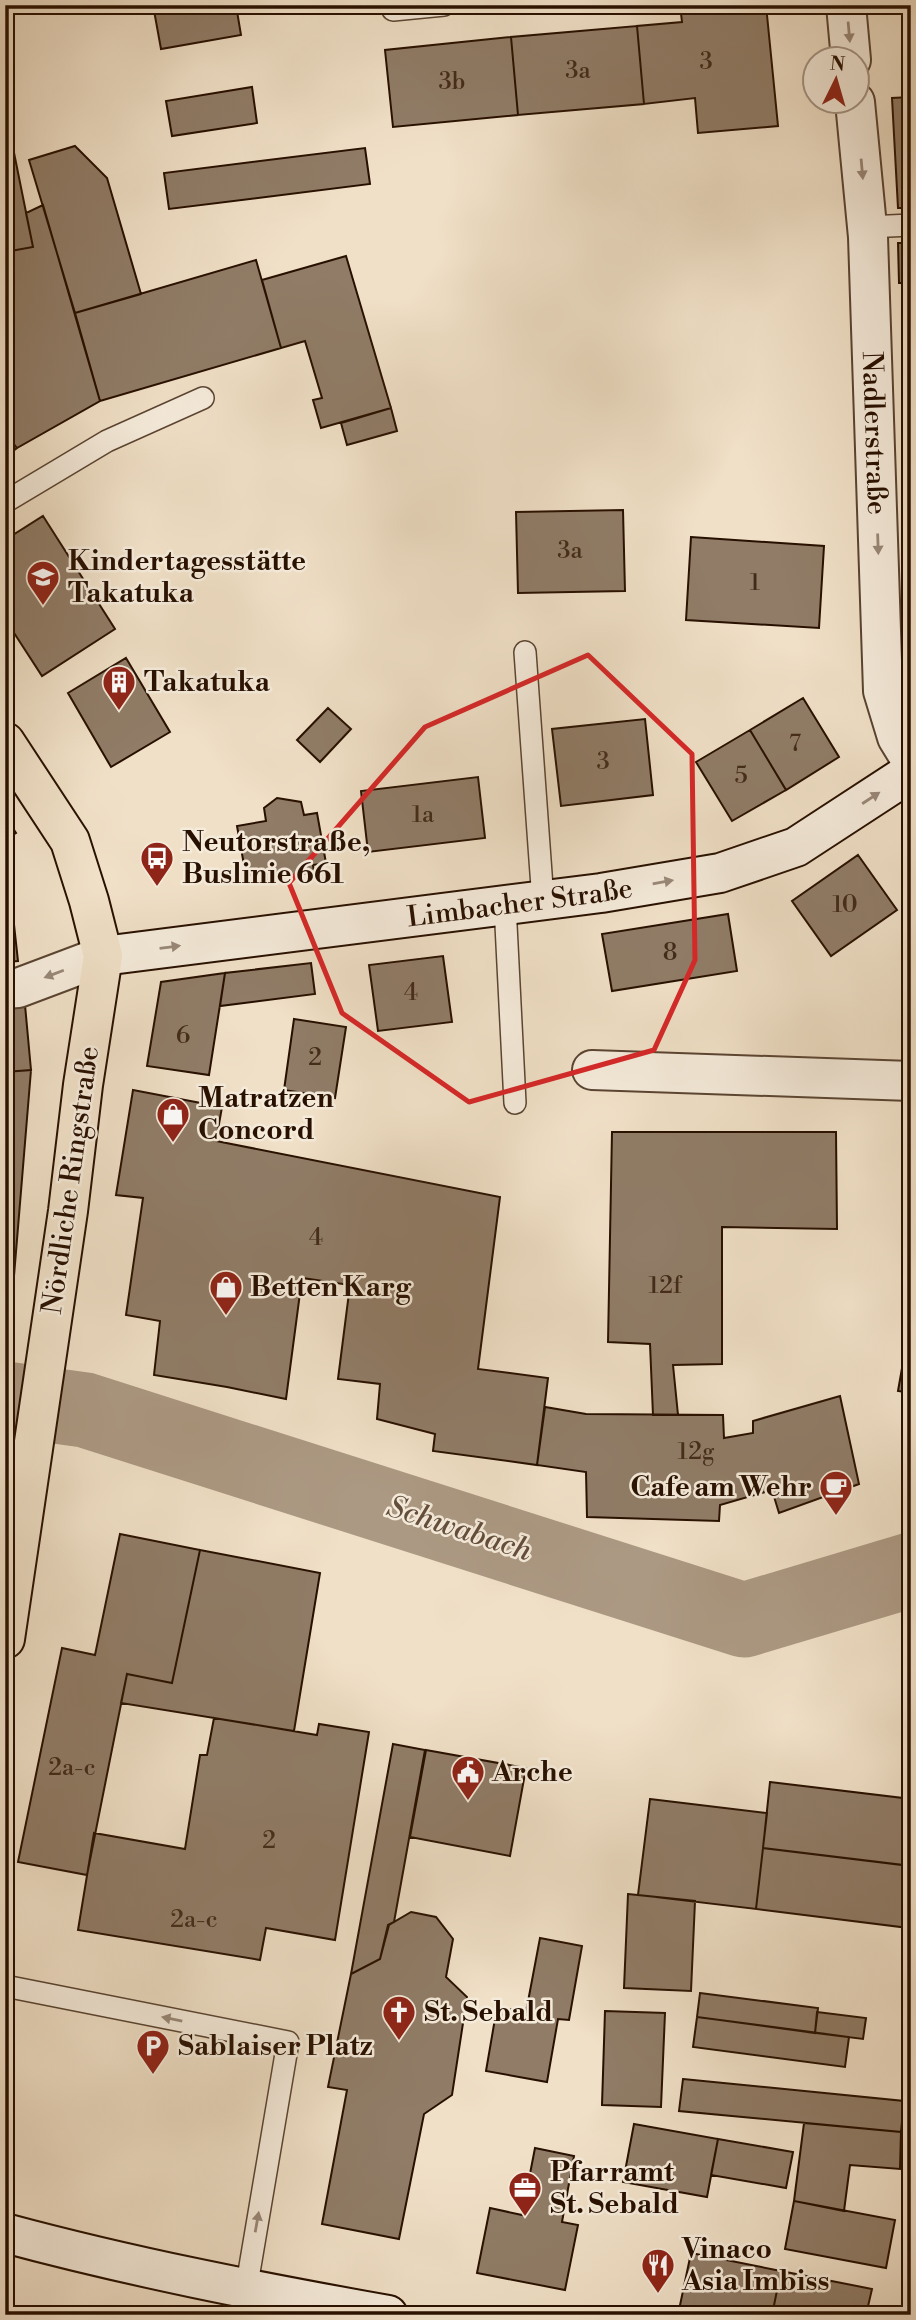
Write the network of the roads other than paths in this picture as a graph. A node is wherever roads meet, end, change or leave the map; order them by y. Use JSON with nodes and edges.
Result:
{"nodes":[{"id":1,"x":444,"y":5,"type":"edge"},
{"id":2,"x":846,"y":5,"type":"edge"},
{"id":3,"x":393,"y":10,"type":"dead end"},
{"id":4,"x":850,"y":46,"type":"edge"},
{"id":5,"x":856,"y":116,"type":"edge"},
{"id":6,"x":911,"y":225,"type":"edge"},
{"id":7,"x":867,"y":227,"type":"junction"},
{"id":8,"x":202,"y":398,"type":"dead end"},
{"id":9,"x":5,"y":502,"type":"edge"},
{"id":10,"x":525,"y":652,"type":"dead end"},
{"id":11,"x":5,"y":742,"type":"edge"},
{"id":12,"x":911,"y":760,"type":"edge"},
{"id":13,"x":911,"y":772,"type":"edge"},
{"id":14,"x":543,"y":901,"type":"junction"},
{"id":15,"x":505,"y":905,"type":"junction"},
{"id":16,"x":103,"y":956,"type":"junction"},
{"id":17,"x":5,"y":989,"type":"edge"},
{"id":18,"x":592,"y":1070,"type":"dead end"},
{"id":19,"x":911,"y":1081,"type":"edge"},
{"id":20,"x":515,"y":1103,"type":"dead end"},
{"id":21,"x":5,"y":1639,"type":"edge"},
{"id":22,"x":5,"y":1986,"type":"edge"},
{"id":23,"x":5,"y":2233,"type":"edge"},
{"id":24,"x":246,"y":2290,"type":"junction"},
{"id":25,"x":388,"y":2315,"type":"edge"}],
"edges":[{"from":1,"to":3,"type":"lane"},
{"from":2,"to":4,"type":"main road","one_way":true},
{"from":5,"to":7,"type":"main road","name":"Nadlerstraße","one_way":true},
{"from":6,"to":7,"type":"lane"},
{"from":7,"to":12,"type":"main road","name":"Nadlerstraße","one_way":true},
{"from":8,"to":9,"type":"lane"},
{"from":10,"to":14,"type":"lane"},
{"from":11,"to":16,"type":"main road","name":"Nördliche Ringstraße"},
{"from":14,"to":13,"type":"main road","name":"Limbacher Straße","one_way":true},
{"from":14,"to":15,"type":"main road","name":"Limbacher Straße"},
{"from":16,"to":15,"type":"main road","name":"Limbacher Straße","one_way":true},
{"from":15,"to":20,"type":"lane"},
{"from":16,"to":17,"type":"main road","name":"Limbacher Straße","one_way":true},
{"from":16,"to":21,"type":"main road","name":"Nördliche Ringstraße"},
{"from":18,"to":19,"type":"main road"},
{"from":24,"to":22,"type":"lane","one_way":true},
{"from":23,"to":24,"type":"main road"},
{"from":24,"to":25,"type":"main road"}]}
